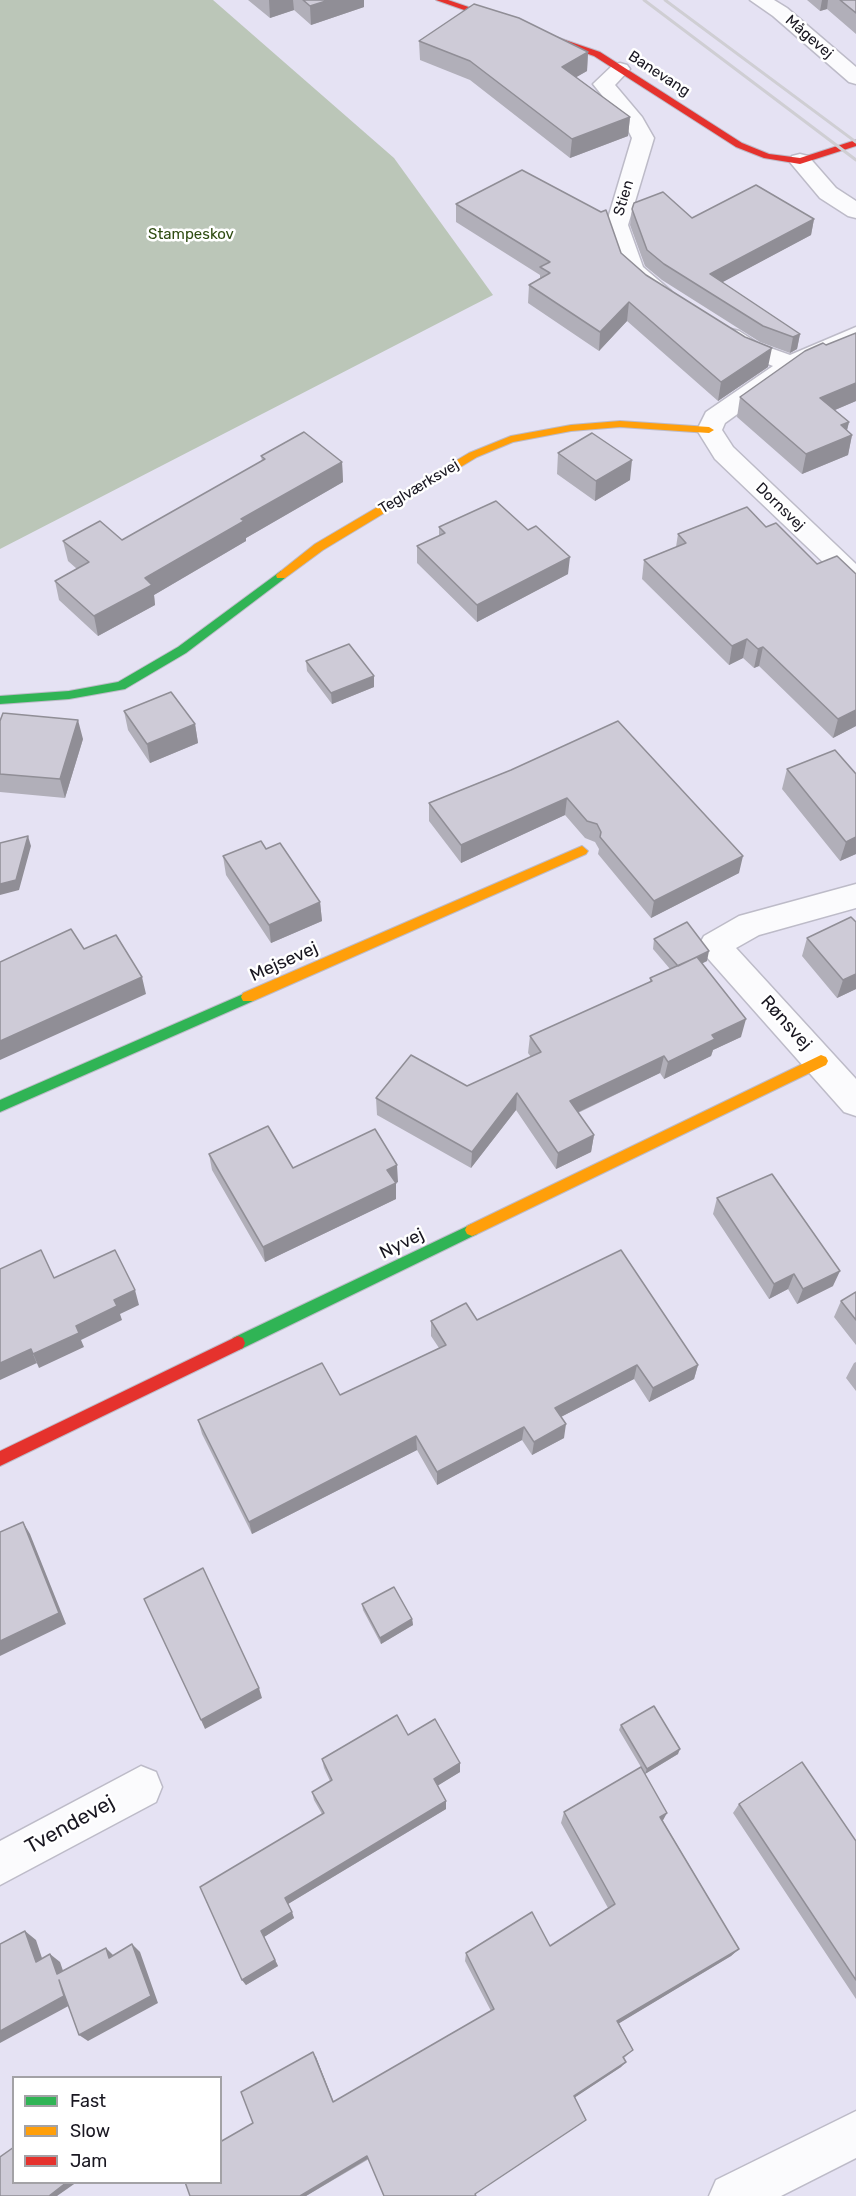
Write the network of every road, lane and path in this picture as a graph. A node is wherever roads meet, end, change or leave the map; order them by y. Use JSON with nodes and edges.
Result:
{"nodes":[{"id":1,"x":440,"y":0,"type":"edge"},
{"id":2,"x":760,"y":0,"type":"edge"},
{"id":3,"x":620,"y":69,"type":"junction"},
{"id":4,"x":856,"y":78,"type":"edge"},
{"id":5,"x":856,"y":143,"type":"edge"},
{"id":6,"x":800,"y":161,"type":"junction"},
{"id":7,"x":856,"y":211,"type":"edge"},
{"id":8,"x":673,"y":300,"type":"edge"},
{"id":9,"x":712,"y":324,"type":"edge"},
{"id":10,"x":856,"y":334,"type":"edge"},
{"id":11,"x":792,"y":364,"type":"junction"},
{"id":12,"x":709,"y":430,"type":"junction"},
{"id":13,"x":856,"y":579,"type":"edge"},
{"id":14,"x":0,"y":700,"type":"edge"},
{"id":15,"x":582,"y":851,"type":"dead end"},
{"id":16,"x":856,"y":896,"type":"edge"},
{"id":17,"x":821,"y":1061,"type":"junction"},
{"id":18,"x":856,"y":1102,"type":"edge"},
{"id":19,"x":0,"y":1106,"type":"edge"},
{"id":20,"x":0,"y":1459,"type":"edge"},
{"id":21,"x":141,"y":1787,"type":"dead end"},
{"id":22,"x":0,"y":1863,"type":"edge"},
{"id":23,"x":856,"y":2134,"type":"edge"},
{"id":24,"x":732,"y":2196,"type":"edge"}],
"edges":[{"from":1,"to":3,"type":"street","name":"Banevang"},
{"from":2,"to":4,"type":"street","name":"Mågevej"},
{"from":3,"to":6,"type":"street","name":"Banevang"},
{"from":3,"to":8,"type":"street","name":"Stien"},
{"from":5,"to":6,"type":"street","name":"Banevang"},
{"from":6,"to":7,"type":"street"},
{"from":9,"to":11,"type":"street"},
{"from":10,"to":11,"type":"street"},
{"from":11,"to":12,"type":"street"},
{"from":12,"to":13,"type":"street","name":"Dornsvej"},
{"from":12,"to":14,"type":"street","name":"Teglværksvej"},
{"from":15,"to":19,"type":"street","name":"Mejsevej"},
{"from":16,"to":17,"type":"street","name":"Rønsvej"},
{"from":17,"to":18,"type":"street","name":"Rønsvej"},
{"from":17,"to":20,"type":"street","name":"Nyvej"},
{"from":21,"to":22,"type":"street","name":"Tvendevej"},
{"from":23,"to":24,"type":"street"}]}
